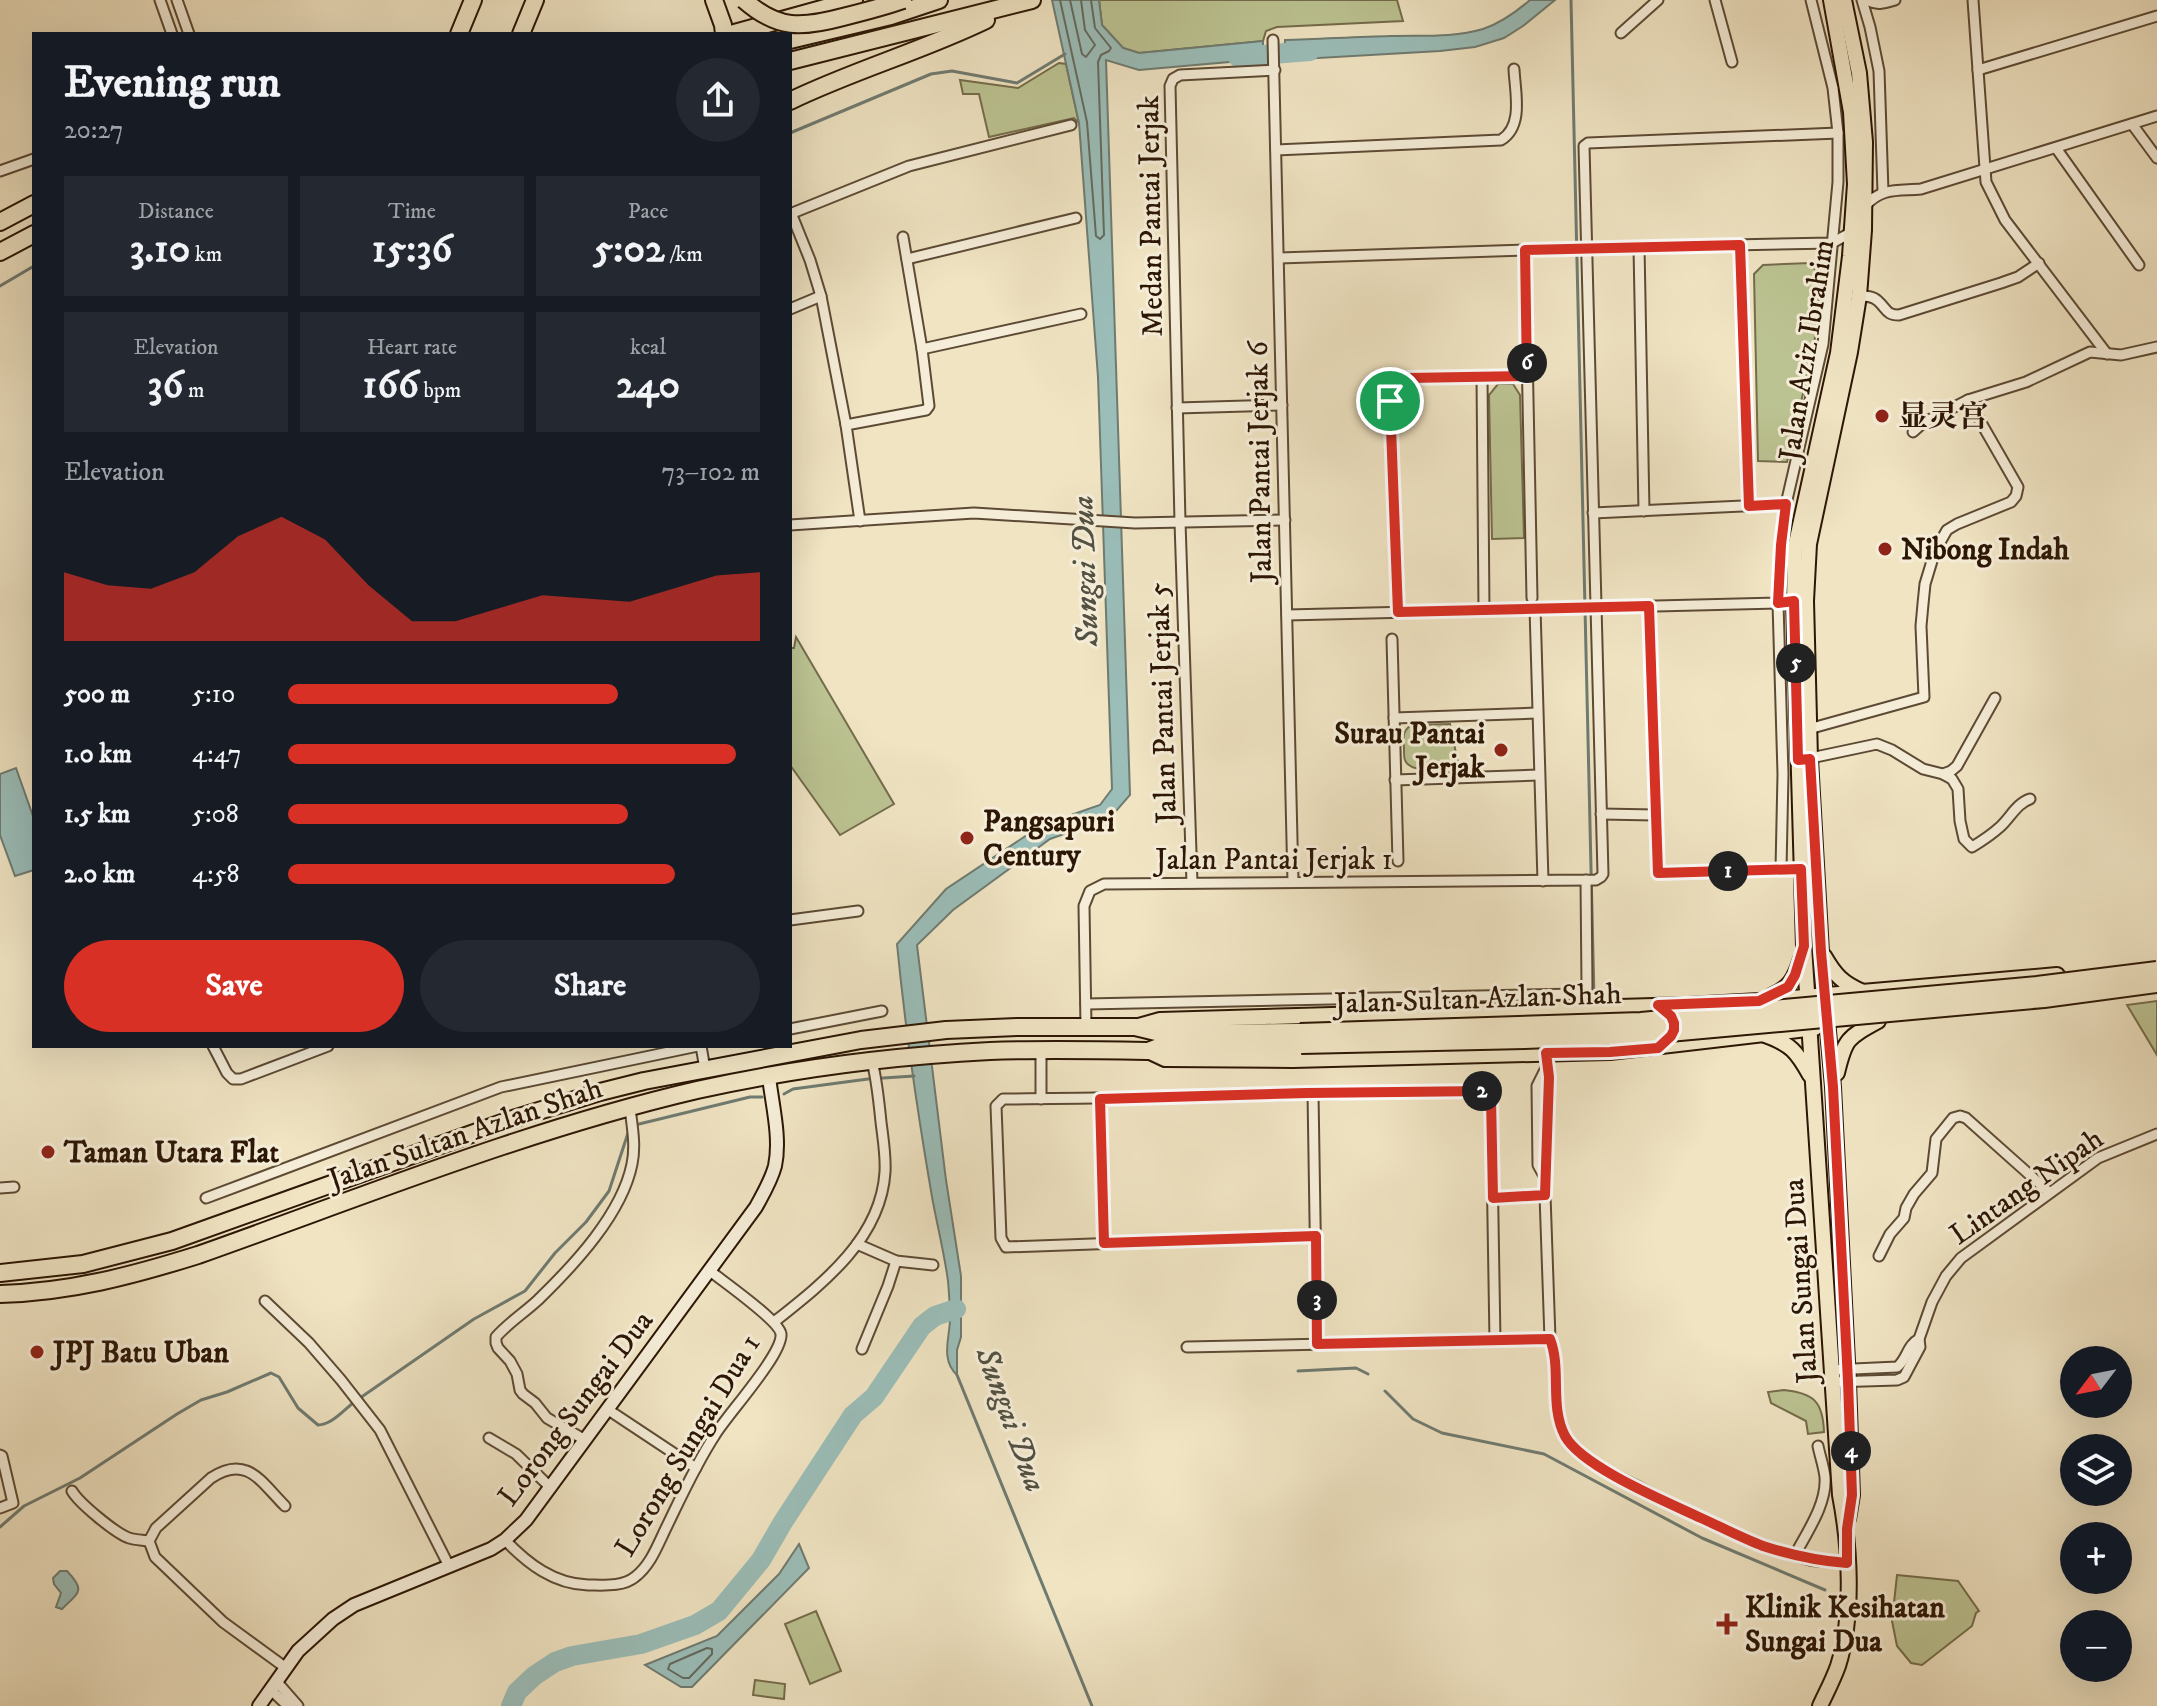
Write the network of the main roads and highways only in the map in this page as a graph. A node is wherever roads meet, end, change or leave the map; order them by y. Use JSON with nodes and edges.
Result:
{"nodes":[{"id":1,"x":473,"y":0,"type":"edge"},
{"id":2,"x":535,"y":0,"type":"edge"},
{"id":3,"x":714,"y":0,"type":"edge"},
{"id":4,"x":744,"y":0,"type":"edge"},
{"id":5,"x":854,"y":0,"type":"edge"},
{"id":6,"x":903,"y":0,"type":"edge"},
{"id":7,"x":939,"y":0,"type":"edge"},
{"id":8,"x":1831,"y":0,"type":"edge"},
{"id":9,"x":1844,"y":0,"type":"edge"},
{"id":10,"x":1024,"y":2,"type":"edge"},
{"id":11,"x":460,"y":32,"type":"edge"},
{"id":12,"x":522,"y":32,"type":"edge"},
{"id":13,"x":724,"y":32,"type":"edge"},
{"id":14,"x":738,"y":32,"type":"edge"},
{"id":15,"x":792,"y":40,"type":"edge"},
{"id":16,"x":792,"y":60,"type":"edge"},
{"id":17,"x":1852,"y":74,"type":"junction"},
{"id":18,"x":792,"y":100,"type":"edge"},
{"id":19,"x":32,"y":205,"type":"edge"},
{"id":20,"x":0,"y":222,"type":"edge"},
{"id":21,"x":32,"y":235,"type":"edge"},
{"id":22,"x":0,"y":252,"type":"edge"},
{"id":23,"x":1793,"y":602,"type":"junction"},
{"id":24,"x":1804,"y":759,"type":"junction"},
{"id":25,"x":1804,"y":946,"type":"junction"},
{"id":26,"x":1821,"y":952,"type":"junction"},
{"id":27,"x":2157,"y":968,"type":"edge"},
{"id":28,"x":2157,"y":987,"type":"edge"},
{"id":29,"x":1865,"y":992,"type":"junction"},
{"id":30,"x":1825,"y":995,"type":"junction"},
{"id":31,"x":1807,"y":997,"type":"junction"},
{"id":32,"x":1759,"y":1001,"type":"junction"},
{"id":33,"x":1658,"y":1005,"type":"junction"},
{"id":34,"x":1878,"y":1021,"type":"junction"},
{"id":35,"x":1828,"y":1026,"type":"junction"},
{"id":36,"x":1135,"y":1027,"type":"junction"},
{"id":37,"x":1809,"y":1029,"type":"junction"},
{"id":38,"x":1763,"y":1034,"type":"junction"},
{"id":39,"x":1300,"y":1038,"type":"junction"},
{"id":40,"x":1658,"y":1048,"type":"junction"},
{"id":41,"x":1148,"y":1051,"type":"junction"},
{"id":42,"x":1813,"y":1079,"type":"junction"},
{"id":43,"x":1833,"y":1087,"type":"junction"},
{"id":44,"x":0,"y":1273,"type":"edge"},
{"id":45,"x":0,"y":1294,"type":"edge"},
{"id":46,"x":1840,"y":1376,"type":"junction"},
{"id":47,"x":1820,"y":1706,"type":"edge"}],
"edges":[{"from":1,"to":11,"type":"highway"},
{"from":2,"to":12,"type":"highway"},
{"from":3,"to":13,"type":"highway"},
{"from":4,"to":6,"type":"highway","bridge":true},
{"from":5,"to":14,"type":"highway"},
{"from":7,"to":15,"type":"highway"},
{"from":8,"to":17,"type":"main road","name":"Jalan Aziz Ibrahim"},
{"from":9,"to":17,"type":"main road","name":"Jalan Aziz Ibrahim"},
{"from":10,"to":16,"type":"highway"},
{"from":10,"to":18,"type":"highway"},
{"from":17,"to":23,"type":"main road","name":"Jalan Aziz Ibrahim"},
{"from":17,"to":23,"type":"main road","name":"Jalan Aziz Ibrahim"},
{"from":19,"to":20,"type":"highway"},
{"from":21,"to":22,"type":"highway"},
{"from":23,"to":24,"type":"main road","name":"Jalan Aziz Ibrahim"},
{"from":24,"to":25,"type":"main road","name":"Jalan Aziz Ibrahim"},
{"from":24,"to":26,"type":"main road","name":"Jalan Aziz Ibrahim"},
{"from":25,"to":31,"type":"main road","name":"Jalan Aziz Ibrahim"},
{"from":25,"to":32,"type":"main road"},
{"from":26,"to":29,"type":"main road"},
{"from":26,"to":30,"type":"main road","name":"Jalan Aziz Ibrahim"},
{"from":27,"to":29,"type":"main road","name":"Jalan Sultan Azlan Shah"},
{"from":27,"to":39,"type":"highway","name":"Jalan Sultan Azlan Shah","bridge":true},
{"from":28,"to":34,"type":"main road","name":"Jalan Sultan Azlan Shah"},
{"from":28,"to":39,"type":"highway","name":"Jalan Sultan Azlan Shah","bridge":true},
{"from":29,"to":30,"type":"main road","name":"Jalan Sultan Azlan Shah"},
{"from":30,"to":31,"type":"main road","name":"Jalan Sultan Azlan Shah"},
{"from":30,"to":35,"type":"main road","name":"Jalan Aziz Ibrahim"},
{"from":31,"to":32,"type":"main road","name":"Jalan Sultan Azlan Shah"},
{"from":31,"to":37,"type":"main road","name":"Jalan Aziz Ibrahim"},
{"from":32,"to":33,"type":"main road","name":"Jalan Sultan Azlan Shah"},
{"from":33,"to":36,"type":"main road","name":"Jalan Sultan Azlan Shah"},
{"from":33,"to":40,"type":"main road"},
{"from":34,"to":35,"type":"main road","name":"Jalan Sultan Azlan Shah"},
{"from":34,"to":43,"type":"main road"},
{"from":35,"to":37,"type":"main road","name":"Jalan Sultan Azlan Shah"},
{"from":35,"to":43,"type":"main road","name":"Jalan Sungai Dua"},
{"from":36,"to":39,"type":"highway","name":"Jalan Sultan Azlan Shah"},
{"from":36,"to":44,"type":"highway","name":"Jalan Sultan Azlan Shah"},
{"from":37,"to":38,"type":"main road","name":"Jalan Sultan Azlan Shah"},
{"from":37,"to":42,"type":"main road","name":"Jalan Sungai Dua"},
{"from":38,"to":40,"type":"main road","name":"Jalan Sultan Azlan Shah"},
{"from":38,"to":42,"type":"main road"},
{"from":39,"to":41,"type":"highway","name":"Jalan Sultan Azlan Shah"},
{"from":40,"to":41,"type":"main road","name":"Jalan Sultan Azlan Shah"},
{"from":41,"to":45,"type":"highway","name":"Jalan Sultan Azlan Shah"},
{"from":42,"to":46,"type":"main road","name":"Jalan Sungai Dua"},
{"from":43,"to":46,"type":"main road","name":"Jalan Sungai Dua"},
{"from":46,"to":47,"type":"main road","name":"Jalan Sungai Dua"}]}
